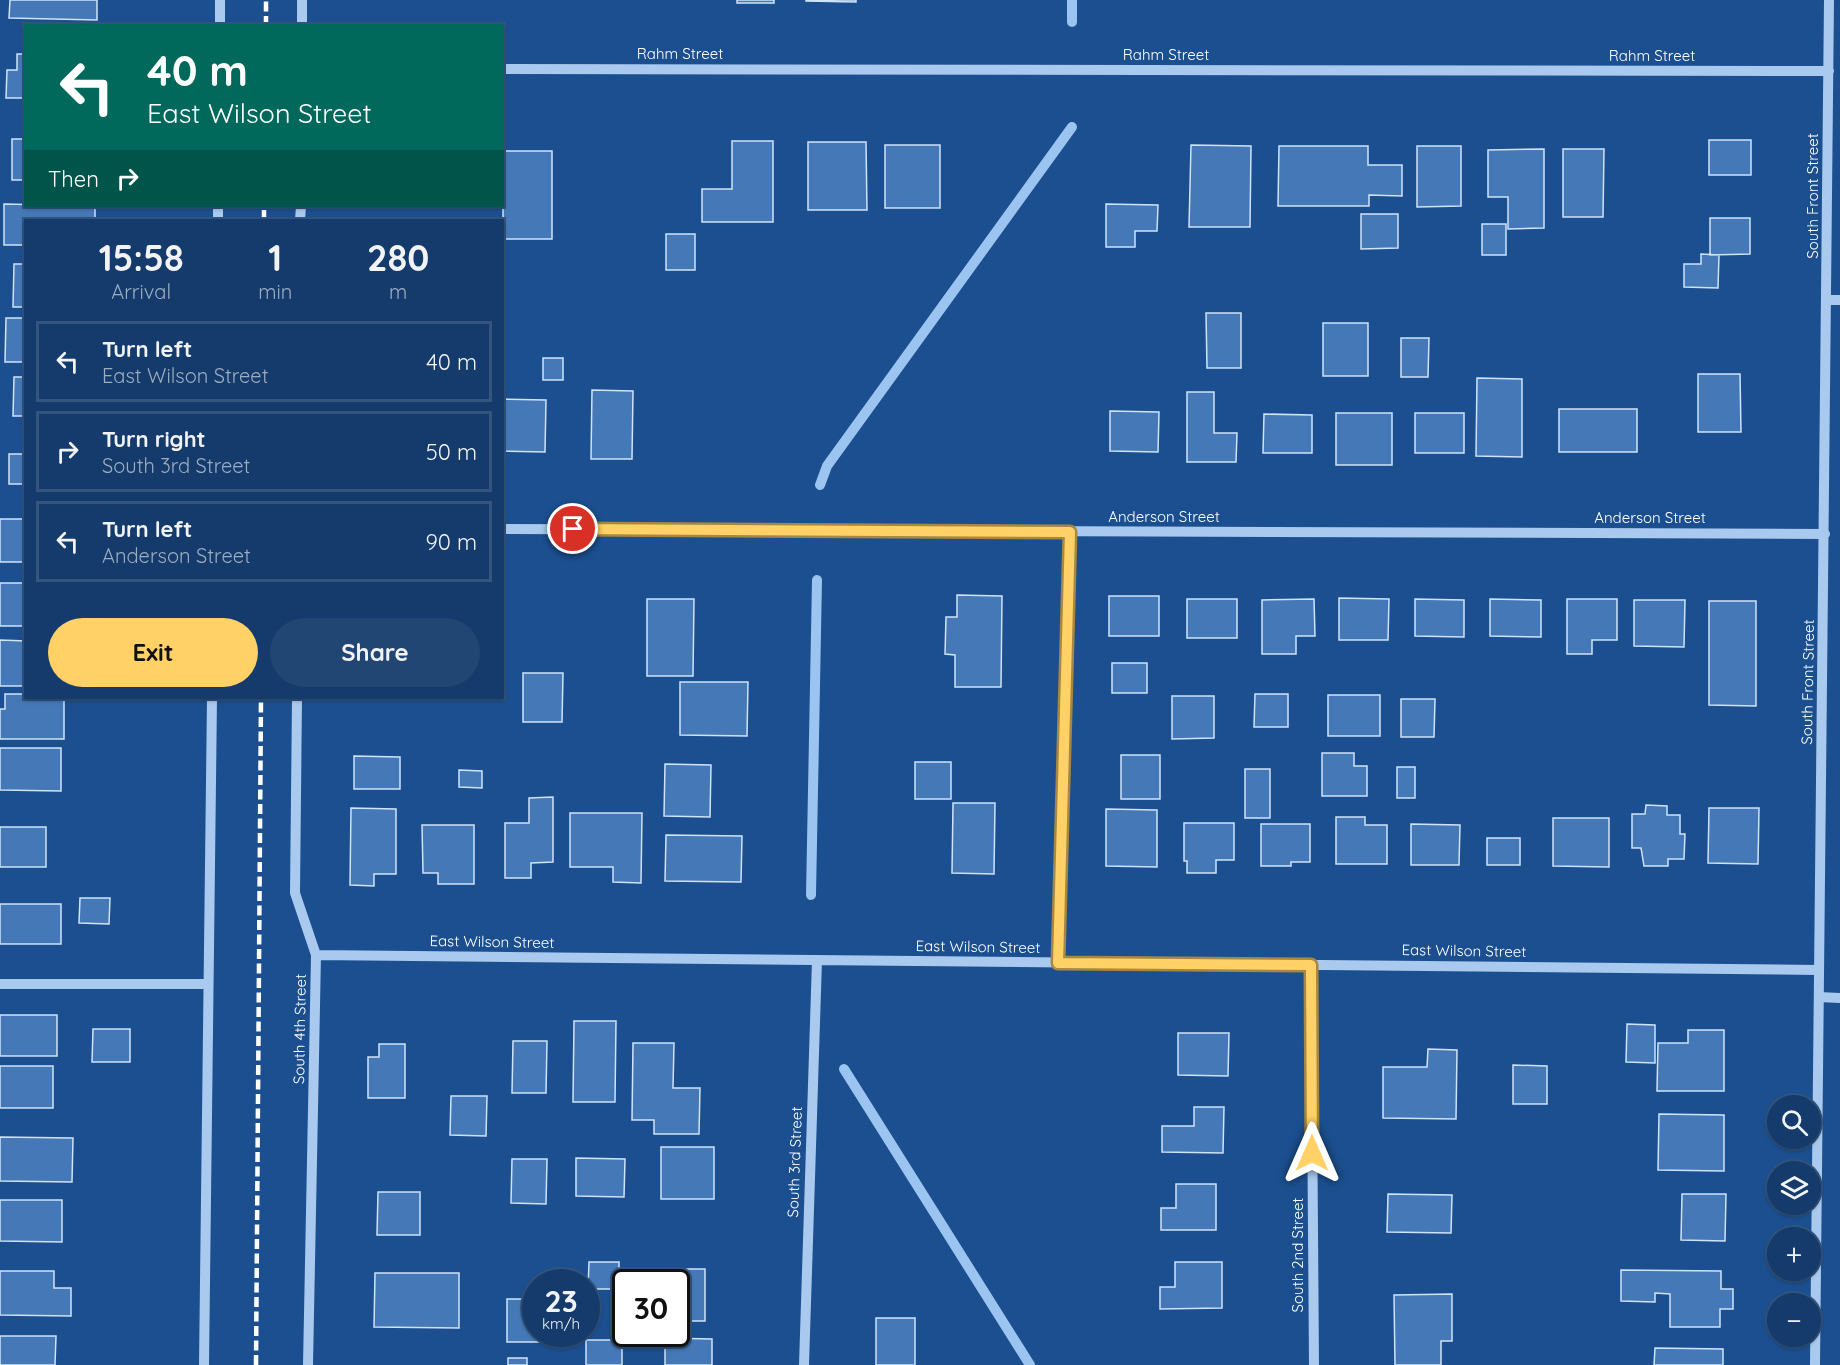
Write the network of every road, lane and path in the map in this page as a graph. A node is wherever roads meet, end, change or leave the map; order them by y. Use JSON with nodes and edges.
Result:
{"nodes":[{"id":1,"x":220,"y":0,"type":"edge"},
{"id":2,"x":302,"y":0,"type":"edge"},
{"id":3,"x":1829,"y":0,"type":"edge"},
{"id":4,"x":220,"y":24,"type":"edge"},
{"id":5,"x":302,"y":24,"type":"edge"},
{"id":6,"x":504,"y":69,"type":"edge"},
{"id":7,"x":1828,"y":71,"type":"junction"},
{"id":8,"x":1827,"y":300,"type":"junction"},
{"id":9,"x":1840,"y":300,"type":"edge"},
{"id":10,"x":504,"y":529,"type":"edge"},
{"id":11,"x":1070,"y":532,"type":"junction"},
{"id":12,"x":1826,"y":534,"type":"junction"},
{"id":13,"x":212,"y":699,"type":"edge"},
{"id":14,"x":297,"y":699,"type":"edge"},
{"id":15,"x":316,"y":955,"type":"junction"},
{"id":16,"x":817,"y":960,"type":"junction"},
{"id":17,"x":1058,"y":963,"type":"junction"},
{"id":18,"x":1311,"y":965,"type":"junction"},
{"id":19,"x":1819,"y":970,"type":"junction"},
{"id":20,"x":0,"y":984,"type":"edge"},
{"id":21,"x":208,"y":984,"type":"junction"},
{"id":22,"x":1819,"y":998,"type":"junction"},
{"id":23,"x":1840,"y":998,"type":"edge"},
{"id":24,"x":204,"y":1365,"type":"edge"},
{"id":25,"x":308,"y":1365,"type":"edge"},
{"id":26,"x":804,"y":1365,"type":"edge"},
{"id":27,"x":1314,"y":1365,"type":"edge"},
{"id":28,"x":1815,"y":1365,"type":"edge"}],
"edges":[{"from":1,"to":4,"type":"street"},
{"from":2,"to":5,"type":"street"},
{"from":3,"to":7,"type":"street","name":"South Front Street"},
{"from":6,"to":7,"type":"street","name":"Rahm Street"},
{"from":7,"to":8,"type":"street","name":"South Front Street"},
{"from":8,"to":9,"type":"street"},
{"from":8,"to":12,"type":"street","name":"South Front Street"},
{"from":10,"to":11,"type":"street","name":"Anderson Street"},
{"from":11,"to":12,"type":"street","name":"Anderson Street"},
{"from":11,"to":17,"type":"street"},
{"from":12,"to":19,"type":"street","name":"South Front Street"},
{"from":13,"to":21,"type":"street"},
{"from":14,"to":15,"type":"street","name":"South 4th Street"},
{"from":15,"to":16,"type":"street","name":"East Wilson Street"},
{"from":15,"to":25,"type":"street","name":"South 4th Street"},
{"from":16,"to":17,"type":"street","name":"East Wilson Street"},
{"from":16,"to":26,"type":"street","name":"South 3rd Street"},
{"from":17,"to":18,"type":"street","name":"East Wilson Street"},
{"from":18,"to":19,"type":"street","name":"East Wilson Street"},
{"from":18,"to":27,"type":"street","name":"South 2nd Street"},
{"from":19,"to":22,"type":"street","name":"South Front Street"},
{"from":20,"to":21,"type":"street"},
{"from":21,"to":24,"type":"street"},
{"from":22,"to":23,"type":"street"},
{"from":22,"to":28,"type":"street","name":"South Front Street"}]}
